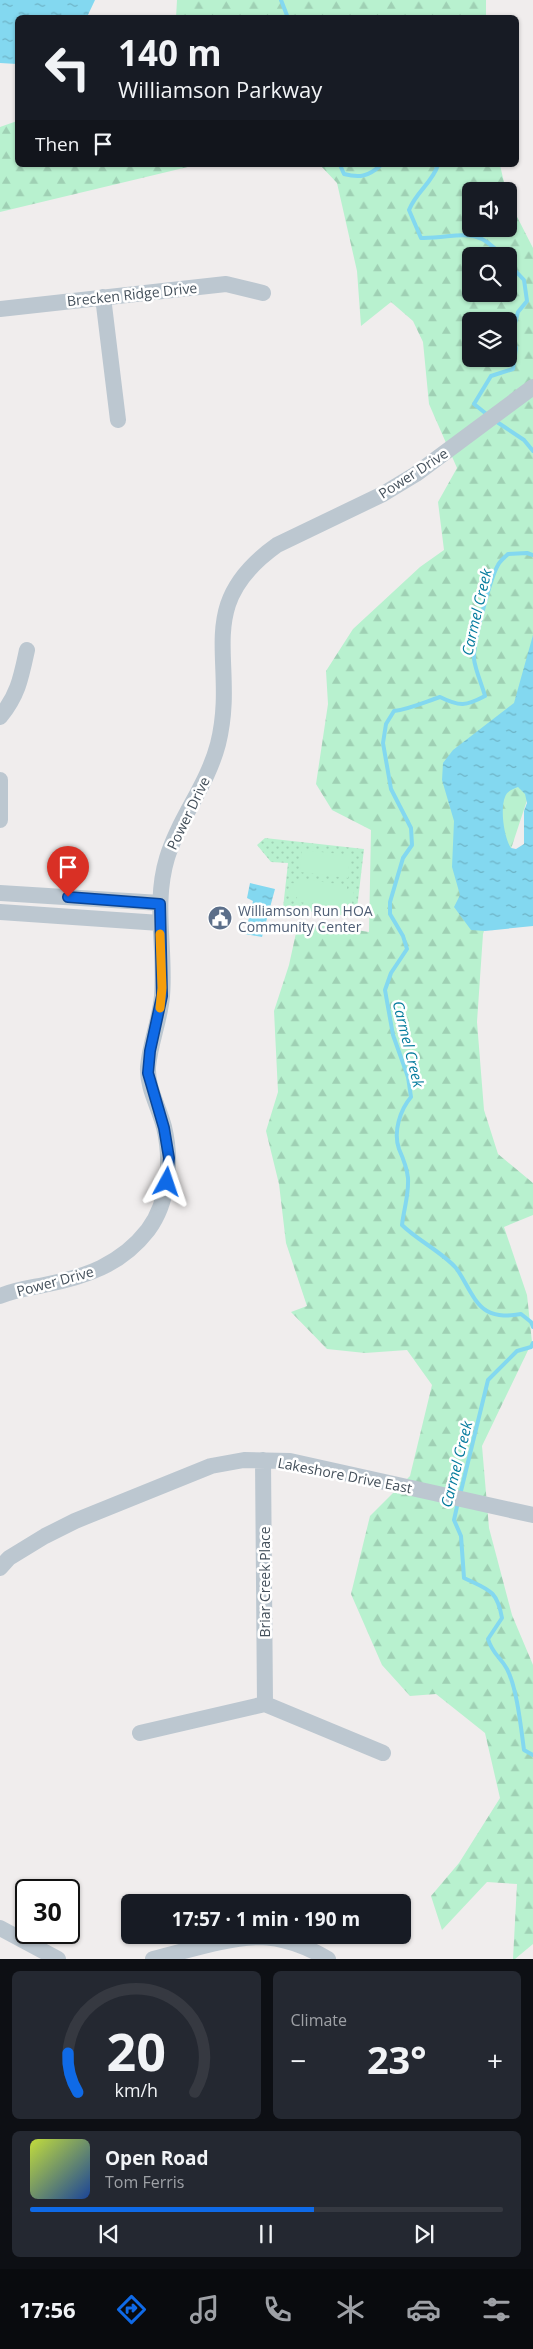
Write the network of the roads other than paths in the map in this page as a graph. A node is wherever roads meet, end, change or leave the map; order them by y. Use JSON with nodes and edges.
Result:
{"nodes":[{"id":1,"x":263,"y":293,"type":"dead end"},
{"id":2,"x":103,"y":297,"type":"junction"},
{"id":3,"x":0,"y":309,"type":"edge"},
{"id":4,"x":528,"y":391,"type":"edge"},
{"id":5,"x":118,"y":420,"type":"dead end"},
{"id":6,"x":27,"y":650,"type":"dead end"},
{"id":7,"x":0,"y":718,"type":"edge"},
{"id":8,"x":0,"y":780,"type":"edge"},
{"id":9,"x":0,"y":820,"type":"edge"},
{"id":10,"x":0,"y":893,"type":"edge"},
{"id":11,"x":160,"y":904,"type":"junction"},
{"id":12,"x":0,"y":912,"type":"edge"},
{"id":13,"x":160,"y":923,"type":"junction"},
{"id":14,"x":0,"y":1296,"type":"edge"},
{"id":15,"x":263,"y":1460,"type":"junction"},
{"id":16,"x":533,"y":1515,"type":"edge"},
{"id":17,"x":0,"y":1568,"type":"edge"},
{"id":18,"x":265,"y":1704,"type":"junction"},
{"id":19,"x":140,"y":1733,"type":"dead end"},
{"id":20,"x":383,"y":1753,"type":"dead end"},
{"id":21,"x":0,"y":1928,"type":"edge"},
{"id":22,"x":58,"y":1959,"type":"edge"},
{"id":23,"x":153,"y":1959,"type":"edge"},
{"id":24,"x":328,"y":1959,"type":"edge"}],
"edges":[{"from":1,"to":2,"type":"street","name":"Brecken Ridge Drive"},
{"from":2,"to":3,"type":"street","name":"Brecken Ridge Drive"},
{"from":2,"to":5,"type":"street"},
{"from":4,"to":11,"type":"street","name":"Power Drive"},
{"from":6,"to":7,"type":"street"},
{"from":8,"to":9,"type":"street"},
{"from":10,"to":11,"type":"street"},
{"from":11,"to":13,"type":"street","name":"Power Drive"},
{"from":12,"to":13,"type":"street"},
{"from":13,"to":14,"type":"street","name":"Power Drive"},
{"from":15,"to":16,"type":"street","name":"Lakeshore Drive East"},
{"from":15,"to":17,"type":"street","name":"Lakeshore Drive East"},
{"from":15,"to":18,"type":"street","name":"Briar Creek Place"},
{"from":18,"to":19,"type":"street"},
{"from":18,"to":20,"type":"street"},
{"from":21,"to":22,"type":"street"},
{"from":23,"to":24,"type":"street"}]}
